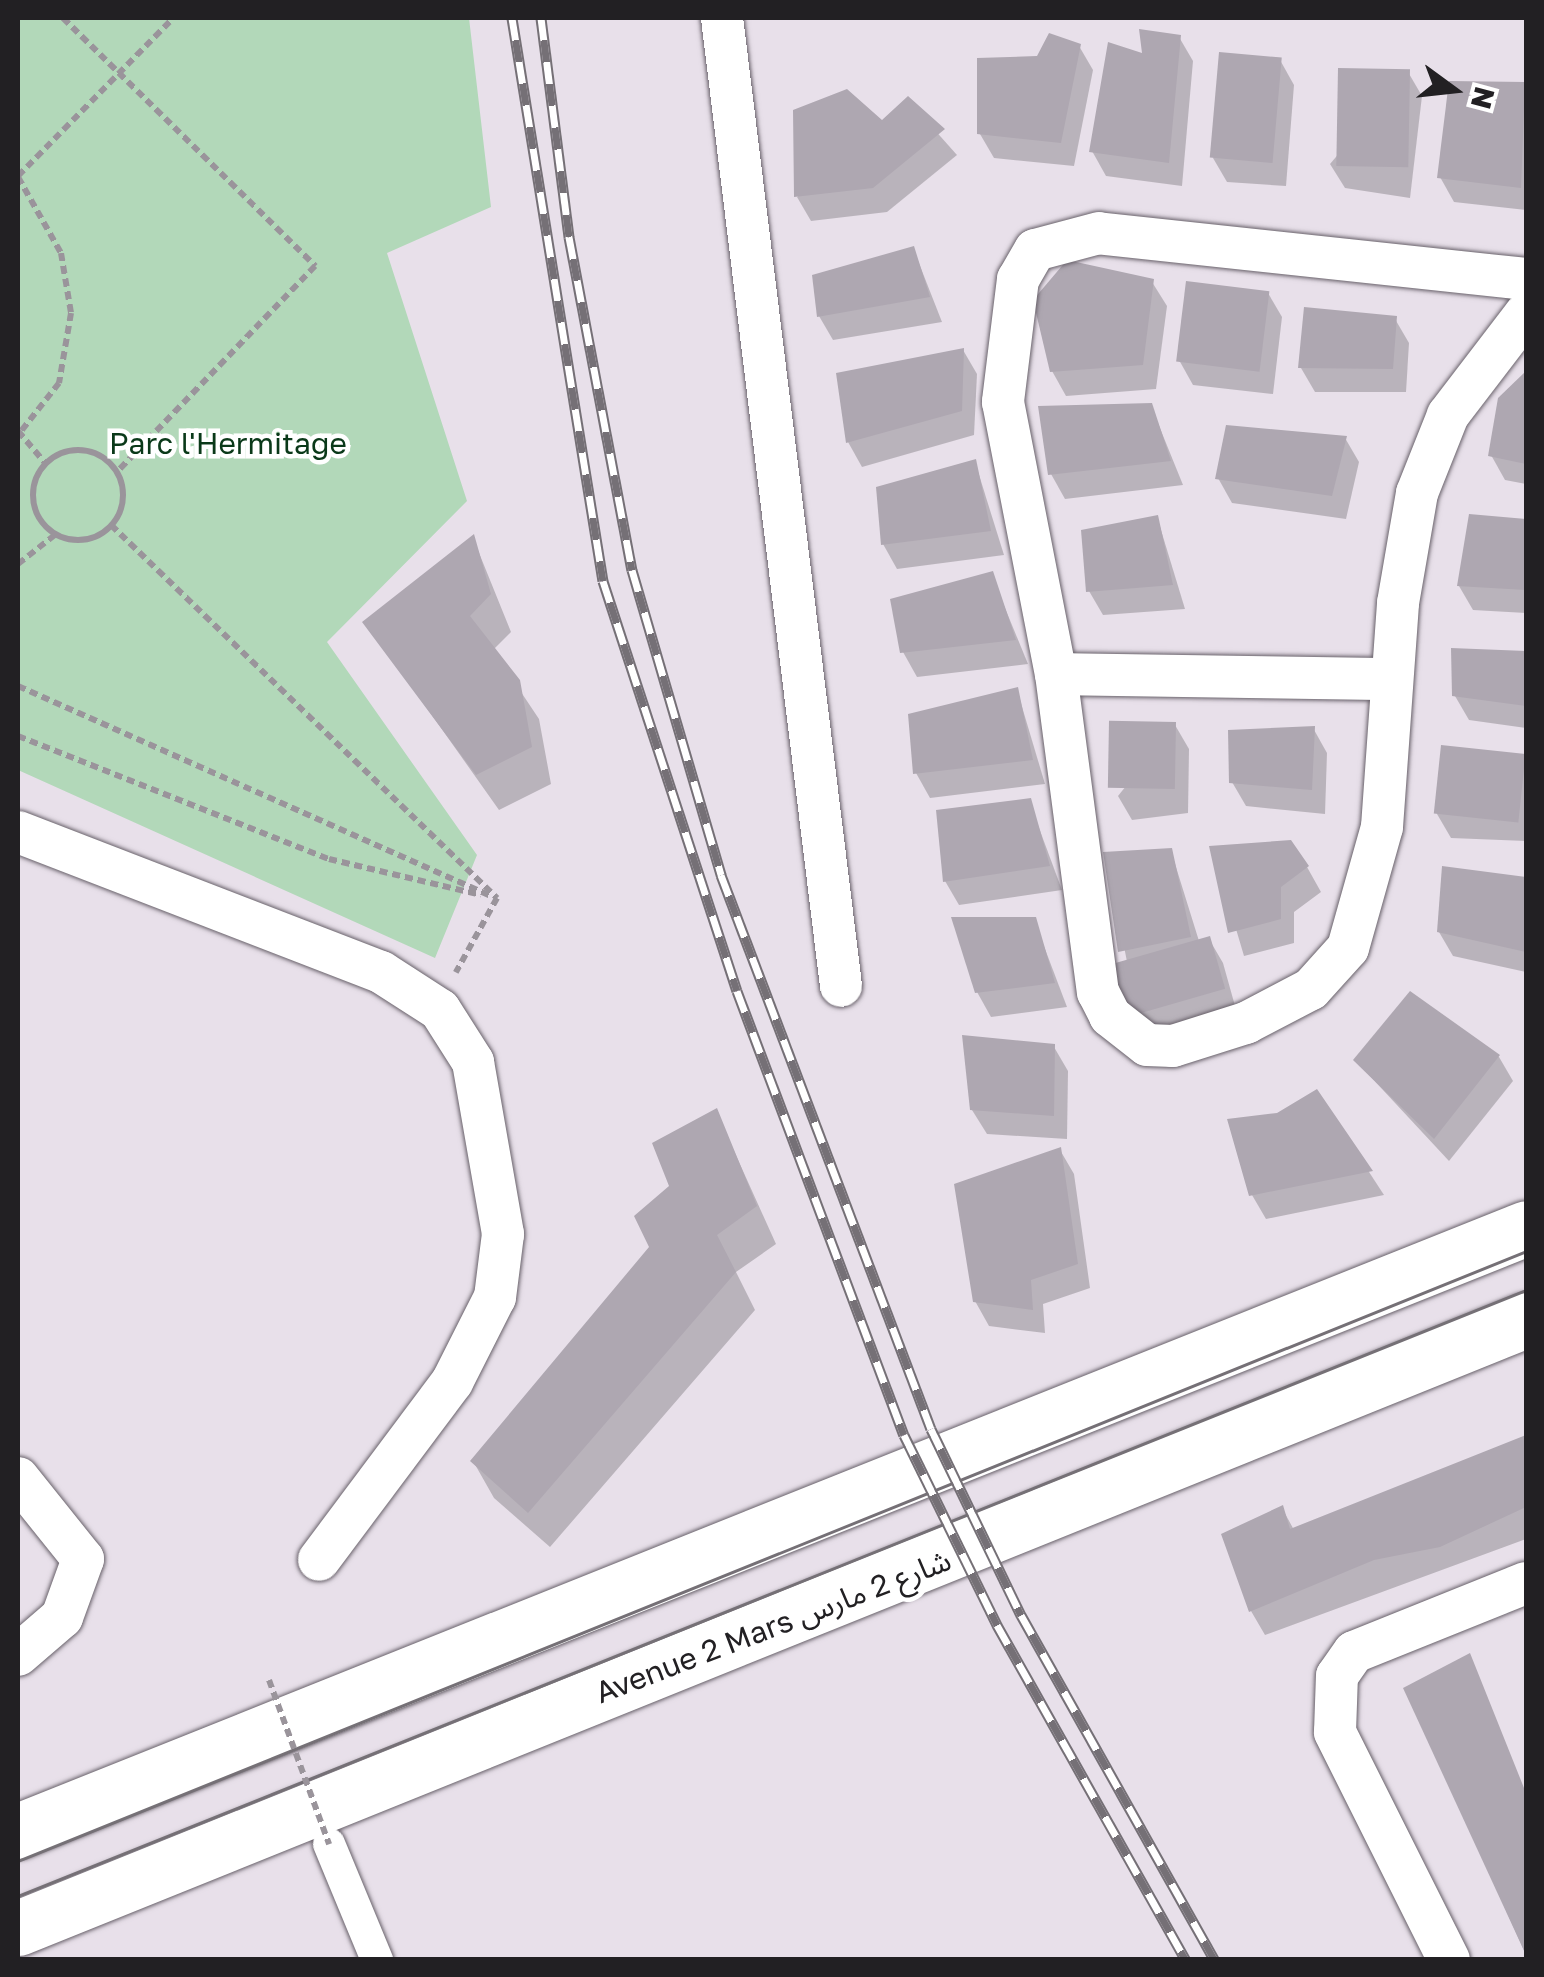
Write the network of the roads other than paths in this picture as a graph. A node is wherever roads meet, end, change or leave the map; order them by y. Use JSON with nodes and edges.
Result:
{"nodes":[{"id":1,"x":722,"y":18,"type":"edge"},
{"id":2,"x":1526,"y":279,"type":"edge"},
{"id":3,"x":1526,"y":313,"type":"edge"},
{"id":4,"x":1056,"y":674,"type":"junction"},
{"id":5,"x":1392,"y":678,"type":"junction"},
{"id":6,"x":18,"y":832,"type":"edge"},
{"id":7,"x":841,"y":986,"type":"dead end"},
{"id":8,"x":1526,"y":1228,"type":"edge"},
{"id":9,"x":1526,"y":1320,"type":"edge"},
{"id":10,"x":18,"y":1478,"type":"edge"},
{"id":11,"x":319,"y":1560,"type":"dead end"},
{"id":12,"x":1526,"y":1583,"type":"edge"},
{"id":13,"x":18,"y":1655,"type":"edge"},
{"id":14,"x":18,"y":1831,"type":"edge"},
{"id":15,"x":329,"y":1844,"type":"road end"},
{"id":16,"x":18,"y":1928,"type":"edge"},
{"id":17,"x":377,"y":1960,"type":"edge"},
{"id":18,"x":1450,"y":1960,"type":"edge"}],
"edges":[{"from":1,"to":7,"type":"street"},
{"from":2,"to":4,"type":"street"},
{"from":3,"to":5,"type":"street"},
{"from":4,"to":5,"type":"street"},
{"from":4,"to":5,"type":"street"},
{"from":6,"to":11,"type":"street"},
{"from":8,"to":14,"type":"main road"},
{"from":9,"to":16,"type":"main road","name":"Avenue 2 Mars شارع 2 مارس"},
{"from":10,"to":13,"type":"street"},
{"from":12,"to":18,"type":"street"},
{"from":15,"to":17,"type":"street"}]}
